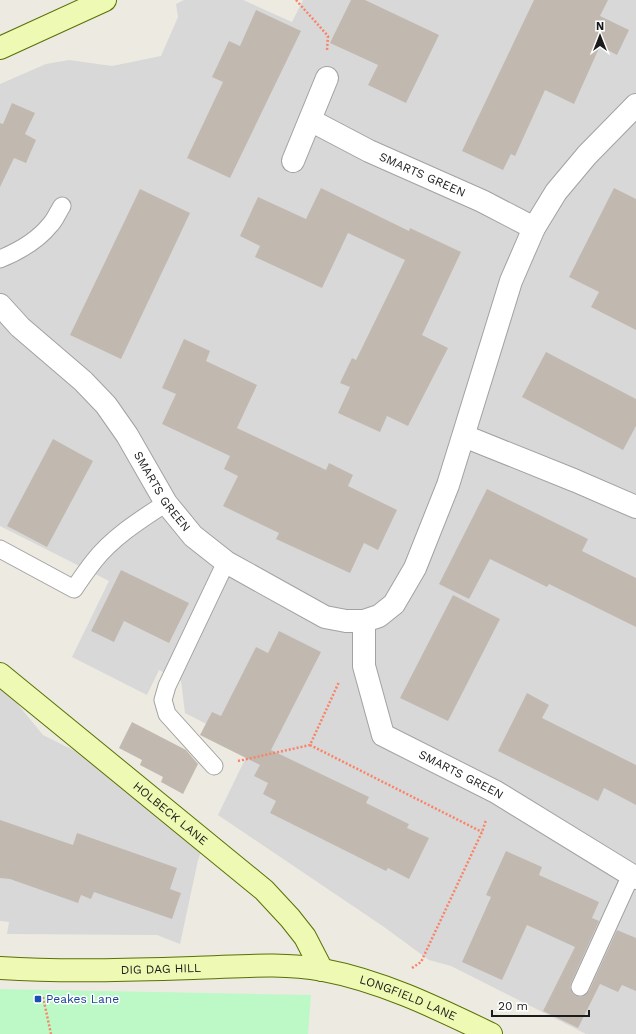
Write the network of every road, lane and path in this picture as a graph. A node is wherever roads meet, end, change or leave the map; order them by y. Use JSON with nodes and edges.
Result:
{"nodes":[{"id":1,"x":296,"y":0,"type":"edge"},
{"id":2,"x":92,"y":3,"type":"edge"},
{"id":3,"x":0,"y":48,"type":"edge"},
{"id":4,"x":327,"y":78,"type":"joint"},
{"id":5,"x":632,"y":118,"type":"edge"},
{"id":6,"x":310,"y":120,"type":"junction"},
{"id":7,"x":293,"y":161,"type":"dead end"},
{"id":8,"x":62,"y":206,"type":"dead end"},
{"id":9,"x":534,"y":228,"type":"junction"},
{"id":10,"x":0,"y":259,"type":"edge"},
{"id":11,"x":0,"y":305,"type":"edge"},
{"id":12,"x":464,"y":436,"type":"junction"},
{"id":13,"x":166,"y":503,"type":"junction"},
{"id":14,"x":636,"y":507,"type":"edge"},
{"id":15,"x":0,"y":549,"type":"edge"},
{"id":16,"x":226,"y":562,"type":"junction"},
{"id":17,"x":364,"y":621,"type":"junction"},
{"id":18,"x":364,"y":666,"type":"junction"},
{"id":19,"x":0,"y":674,"type":"edge"},
{"id":20,"x":310,"y":745,"type":"junction"},
{"id":21,"x":214,"y":766,"type":"joint"},
{"id":22,"x":496,"y":792,"type":"junction"},
{"id":23,"x":482,"y":832,"type":"junction"},
{"id":24,"x":634,"y":877,"type":"edge"},
{"id":25,"x":0,"y":968,"type":"edge"},
{"id":26,"x":36,"y":970,"type":"junction"},
{"id":27,"x":322,"y":970,"type":"junction"},
{"id":28,"x":385,"y":986,"type":"junction"},
{"id":29,"x":580,"y":987,"type":"dead end"},
{"id":30,"x":51,"y":1034,"type":"edge"},
{"id":31,"x":491,"y":1034,"type":"edge"}],
"edges":[{"from":1,"to":4,"type":"path"},
{"from":2,"to":3,"type":"street"},
{"from":4,"to":6,"type":"street"},
{"from":5,"to":9,"type":"street","name":"SMARTS GREEN"},
{"from":6,"to":7,"type":"street"},
{"from":6,"to":9,"type":"street","name":"SMARTS GREEN"},
{"from":8,"to":10,"type":"lane"},
{"from":9,"to":12,"type":"street","name":"SMARTS GREEN"},
{"from":11,"to":13,"type":"street","name":"SMARTS GREEN"},
{"from":12,"to":14,"type":"street"},
{"from":12,"to":17,"type":"street","name":"SMARTS GREEN"},
{"from":13,"to":15,"type":"lane"},
{"from":13,"to":16,"type":"street","name":"SMARTS GREEN"},
{"from":16,"to":17,"type":"street","name":"SMARTS GREEN"},
{"from":16,"to":21,"type":"lane"},
{"from":17,"to":18,"type":"street","name":"SMARTS GREEN"},
{"from":18,"to":20,"type":"path"},
{"from":18,"to":22,"type":"street","name":"SMARTS GREEN"},
{"from":19,"to":27,"type":"street","name":"HOLBECK LANE"},
{"from":20,"to":21,"type":"path"},
{"from":20,"to":23,"type":"path"},
{"from":22,"to":23,"type":"path"},
{"from":22,"to":24,"type":"street","name":"SMARTS GREEN"},
{"from":23,"to":28,"type":"path"},
{"from":24,"to":29,"type":"lane"},
{"from":25,"to":26,"type":"street","name":"DIG DAG HILL"},
{"from":26,"to":27,"type":"street","name":"DIG DAG HILL"},
{"from":26,"to":30,"type":"path"},
{"from":27,"to":28,"type":"street","name":"LONGFIELD LANE"},
{"from":28,"to":31,"type":"street","name":"LONGFIELD LANE"}]}
